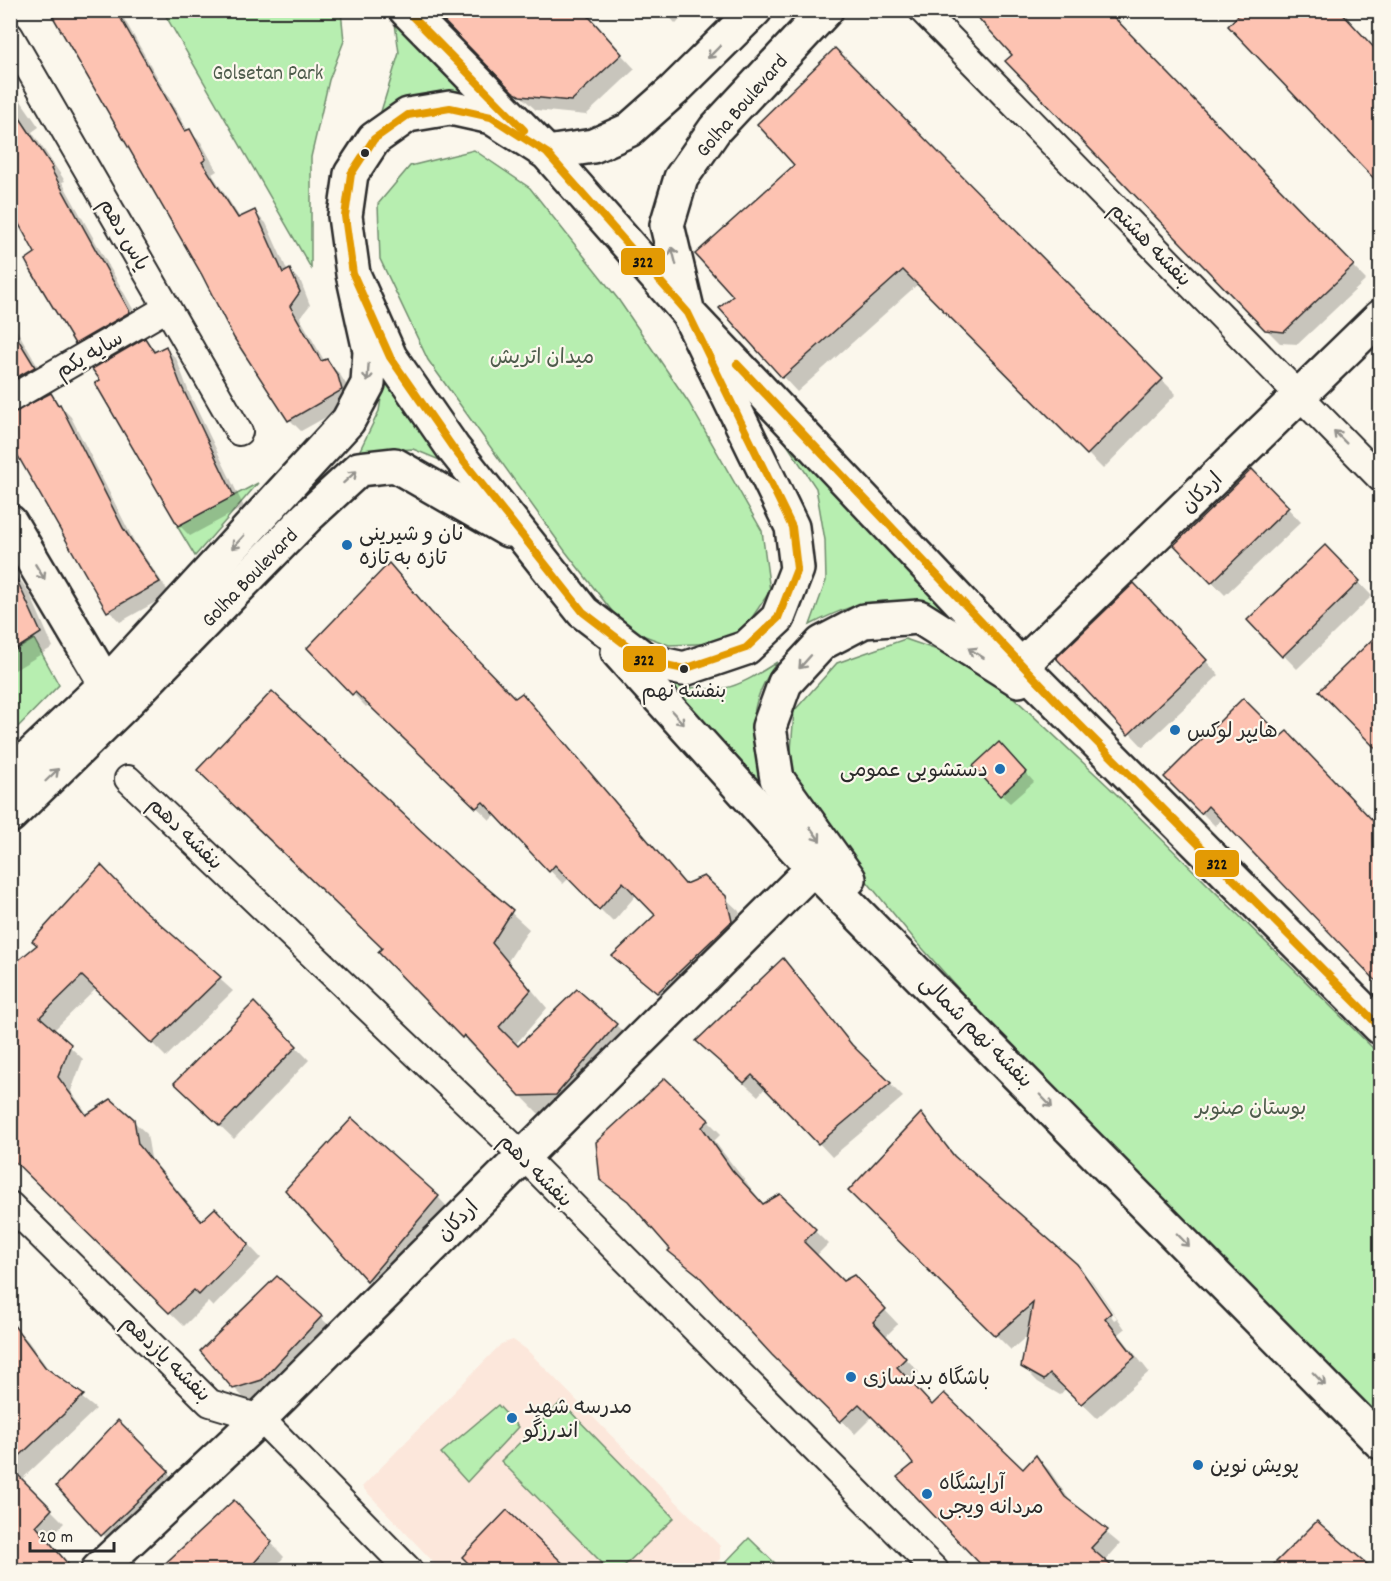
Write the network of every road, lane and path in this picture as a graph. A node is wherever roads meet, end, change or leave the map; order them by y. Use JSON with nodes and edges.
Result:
{"nodes":[{"id":1,"x":405,"y":10,"type":"edge"},
{"id":2,"x":755,"y":10,"type":"edge"},
{"id":3,"x":826,"y":10,"type":"edge"},
{"id":4,"x":922,"y":10,"type":"edge"},
{"id":5,"x":10,"y":36,"type":"edge"},
{"id":6,"x":547,"y":153,"type":"junction"},
{"id":7,"x":353,"y":274,"type":"junction"},
{"id":8,"x":167,"y":308,"type":"junction"},
{"id":9,"x":688,"y":313,"type":"junction"},
{"id":10,"x":1380,"y":317,"type":"edge"},
{"id":11,"x":1300,"y":396,"type":"junction"},
{"id":12,"x":10,"y":399,"type":"edge"},
{"id":13,"x":239,"y":432,"type":"dead end"},
{"id":14,"x":1380,"y":478,"type":"edge"},
{"id":15,"x":10,"y":522,"type":"edge"},
{"id":16,"x":523,"y":538,"type":"junction"},
{"id":17,"x":583,"y":612,"type":"junction"},
{"id":18,"x":1021,"y":666,"type":"junction"},
{"id":19,"x":113,"y":696,"type":"junction"},
{"id":20,"x":1061,"y":706,"type":"junction"},
{"id":21,"x":10,"y":774,"type":"edge"},
{"id":22,"x":129,"y":778,"type":"dead end"},
{"id":23,"x":10,"y":816,"type":"edge"},
{"id":24,"x":813,"y":868,"type":"junction"},
{"id":25,"x":1380,"y":1027,"type":"edge"},
{"id":26,"x":1013,"y":1067,"type":"junction"},
{"id":27,"x":522,"y":1155,"type":"junction"},
{"id":28,"x":10,"y":1205,"type":"edge"},
{"id":29,"x":260,"y":1418,"type":"junction"},
{"id":30,"x":1380,"y":1442,"type":"edge"},
{"id":31,"x":98,"y":1570,"type":"edge"},
{"id":32,"x":409,"y":1570,"type":"edge"},
{"id":33,"x":935,"y":1570,"type":"edge"}],
"edges":[{"from":1,"to":6,"type":"main road"},
{"from":2,"to":6,"type":"main road","one_way":true},
{"from":9,"to":3,"type":"main road","name":"Golha Boulevard","one_way":true},
{"from":4,"to":11,"type":"street","name":"بنفشه هشتم"},
{"from":5,"to":8,"type":"street","name":"یاس دهم"},
{"from":6,"to":7,"type":"main road"},
{"from":6,"to":9,"type":"main road"},
{"from":7,"to":16,"type":"main road"},
{"from":7,"to":19,"type":"main road","name":"Golha Boulevard","one_way":true},
{"from":8,"to":12,"type":"street","name":"سایه یکم"},
{"from":8,"to":13,"type":"street","name":"یاس دهم"},
{"from":9,"to":17,"type":"main road"},
{"from":9,"to":18,"type":"main road"},
{"from":10,"to":11,"type":"main road","name":"اردکان"},
{"from":14,"to":11,"type":"street","name":"بنفشه هشتم","one_way":true},
{"from":11,"to":18,"type":"main road","name":"اردکان"},
{"from":15,"to":19,"type":"main road","one_way":true},
{"from":16,"to":17,"type":"main road"},
{"from":19,"to":16,"type":"main road","name":"Golha Boulevard","one_way":true},
{"from":17,"to":24,"type":"main road","name":"بنفشه نهم شمالی","one_way":true},
{"from":18,"to":20,"type":"main road"},
{"from":19,"to":21,"type":"main road","name":"Golha Boulevard"},
{"from":23,"to":19,"type":"main road","name":"Golha Boulevard","one_way":true},
{"from":20,"to":25,"type":"main road"},
{"from":20,"to":26,"type":"main road","one_way":true},
{"from":22,"to":27,"type":"street","name":"بنفشه دهم"},
{"from":24,"to":26,"type":"main road","name":"بنفشه نهم شمالی"},
{"from":24,"to":27,"type":"main road","name":"اردکان"},
{"from":26,"to":30,"type":"main road","name":"بنفشه نهم شمالی","one_way":true},
{"from":27,"to":29,"type":"main road","name":"اردکان"},
{"from":27,"to":33,"type":"street","name":"بنفشه دهم"},
{"from":28,"to":29,"type":"street","name":"بنفشه یازدهم"},
{"from":29,"to":31,"type":"main road","name":"اردکان"},
{"from":29,"to":32,"type":"street","name":"بنفشه یازدهم"}]}
